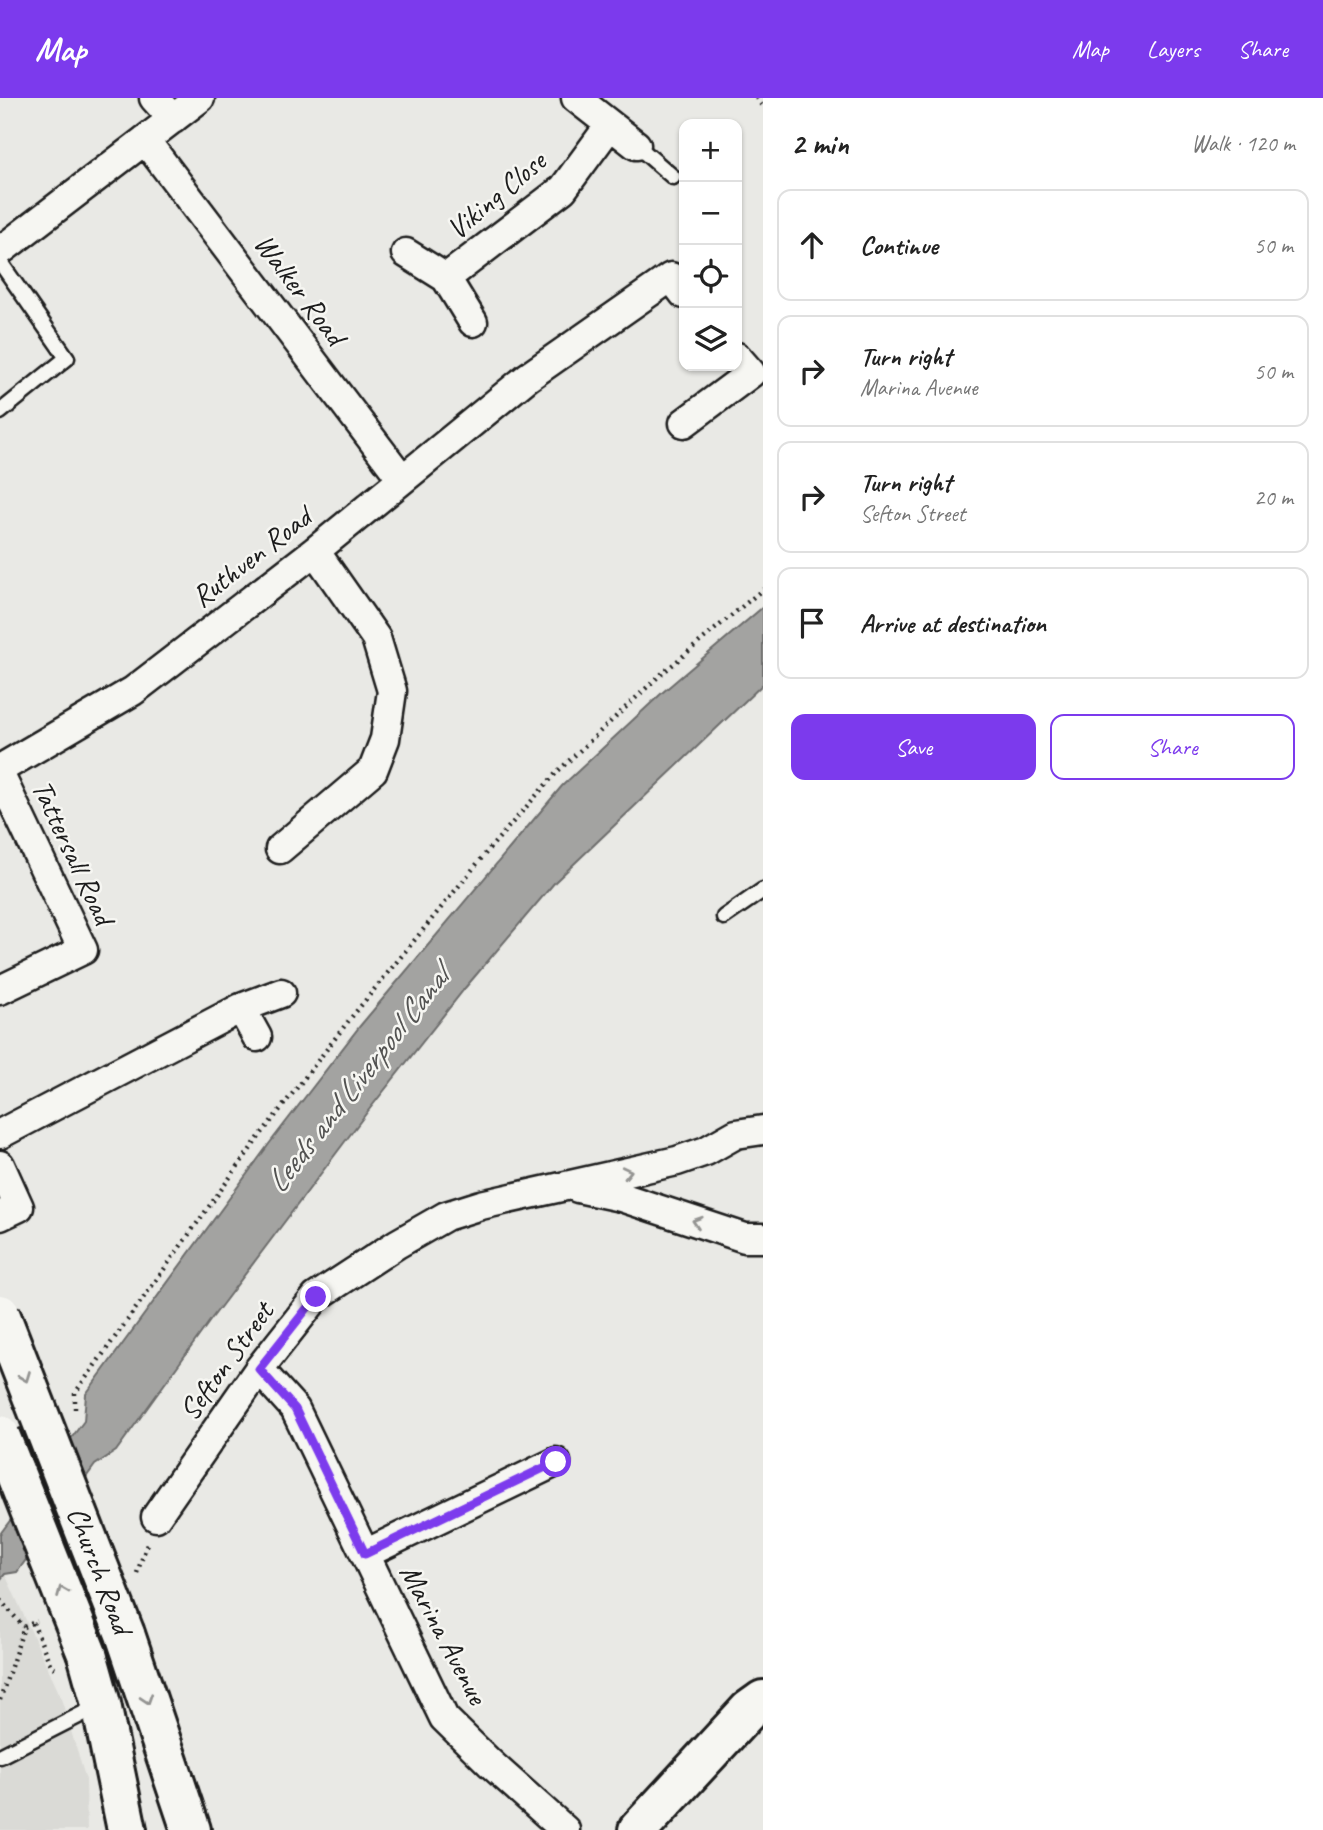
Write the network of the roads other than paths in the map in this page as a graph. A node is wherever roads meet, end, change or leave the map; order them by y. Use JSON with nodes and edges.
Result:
{"nodes":[{"id":1,"x":200,"y":98,"type":"edge"},
{"id":2,"x":576,"y":98,"type":"edge"},
{"id":3,"x":164,"y":108,"type":"edge"},
{"id":4,"x":610,"y":125,"type":"junction"},
{"id":5,"x":145,"y":140,"type":"junction"},
{"id":6,"x":636,"y":145,"type":"joint"},
{"id":7,"x":673,"y":177,"type":"dead end"},
{"id":8,"x":0,"y":251,"type":"edge"},
{"id":9,"x":406,"y":253,"type":"dead end"},
{"id":10,"x":0,"y":262,"type":"edge"},
{"id":11,"x":446,"y":278,"type":"junction"},
{"id":12,"x":679,"y":287,"type":"edge"},
{"id":13,"x":473,"y":322,"type":"dead end"},
{"id":14,"x":742,"y":363,"type":"edge"},
{"id":15,"x":0,"y":412,"type":"edge"},
{"id":16,"x":684,"y":423,"type":"dead end"},
{"id":17,"x":402,"y":479,"type":"junction"},
{"id":18,"x":315,"y":551,"type":"junction"},
{"id":19,"x":0,"y":769,"type":"edge"},
{"id":20,"x":0,"y":775,"type":"edge"},
{"id":21,"x":280,"y":849,"type":"dead end"},
{"id":22,"x":763,"y":890,"type":"edge"},
{"id":23,"x":724,"y":917,"type":"dead end"},
{"id":24,"x":0,"y":990,"type":"edge"},
{"id":25,"x":281,"y":993,"type":"dead end"},
{"id":26,"x":241,"y":1008,"type":"junction"},
{"id":27,"x":257,"y":1037,"type":"dead end"},
{"id":28,"x":763,"y":1130,"type":"edge"},
{"id":29,"x":0,"y":1134,"type":"edge"},
{"id":30,"x":0,"y":1166,"type":"edge"},
{"id":31,"x":561,"y":1187,"type":"junction"},
{"id":32,"x":0,"y":1216,"type":"edge"},
{"id":33,"x":763,"y":1238,"type":"edge"},
{"id":34,"x":0,"y":1314,"type":"edge"},
{"id":35,"x":259,"y":1369,"type":"junction"},
{"id":36,"x":0,"y":1435,"type":"edge"},
{"id":37,"x":556,"y":1462,"type":"dead end"},
{"id":38,"x":156,"y":1517,"type":"dead end"},
{"id":39,"x":365,"y":1554,"type":"junction"},
{"id":40,"x":763,"y":1700,"type":"edge"},
{"id":41,"x":101,"y":1704,"type":"junction"},
{"id":42,"x":0,"y":1756,"type":"edge"},
{"id":43,"x":127,"y":1830,"type":"edge"},
{"id":44,"x":191,"y":1830,"type":"edge"},
{"id":45,"x":565,"y":1830,"type":"edge"},
{"id":46,"x":638,"y":1830,"type":"edge"}],
"edges":[{"from":1,"to":3,"type":"street"},
{"from":2,"to":4,"type":"street"},
{"from":3,"to":5,"type":"street"},
{"from":4,"to":6,"type":"street"},
{"from":4,"to":11,"type":"street","name":"Viking Close"},
{"from":5,"to":8,"type":"street"},
{"from":5,"to":17,"type":"street","name":"Walker Road"},
{"from":6,"to":7,"type":"lane"},
{"from":9,"to":11,"type":"street","name":"Viking Close"},
{"from":10,"to":15,"type":"lane"},
{"from":11,"to":13,"type":"street","name":"Viking Close"},
{"from":12,"to":17,"type":"street","name":"Ruthven Road"},
{"from":14,"to":16,"type":"street"},
{"from":17,"to":18,"type":"street","name":"Ruthven Road"},
{"from":18,"to":19,"type":"street","name":"Ruthven Road"},
{"from":18,"to":21,"type":"street"},
{"from":20,"to":24,"type":"street","name":"Tattersall Road"},
{"from":22,"to":23,"type":"lane"},
{"from":25,"to":26,"type":"street"},
{"from":26,"to":27,"type":"street"},
{"from":26,"to":29,"type":"street"},
{"from":31,"to":28,"type":"street","name":"Sefton Street","one_way":true},
{"from":30,"to":32,"type":"street"},
{"from":33,"to":31,"type":"street","name":"Sefton Street","one_way":true},
{"from":31,"to":35,"type":"street","name":"Sefton Street"},
{"from":34,"to":44,"type":"main road","name":"Church Road","one_way":true,"bridge":true},
{"from":35,"to":38,"type":"street","name":"Sefton Street"},
{"from":35,"to":39,"type":"street","name":"Marina Avenue"},
{"from":41,"to":36,"type":"main road","name":"Church Road","one_way":true,"bridge":true},
{"from":37,"to":39,"type":"street"},
{"from":39,"to":45,"type":"street","name":"Marina Avenue"},
{"from":40,"to":46,"type":"main road"},
{"from":41,"to":42,"type":"lane"},
{"from":41,"to":43,"type":"main road","name":"Church Road"}]}
